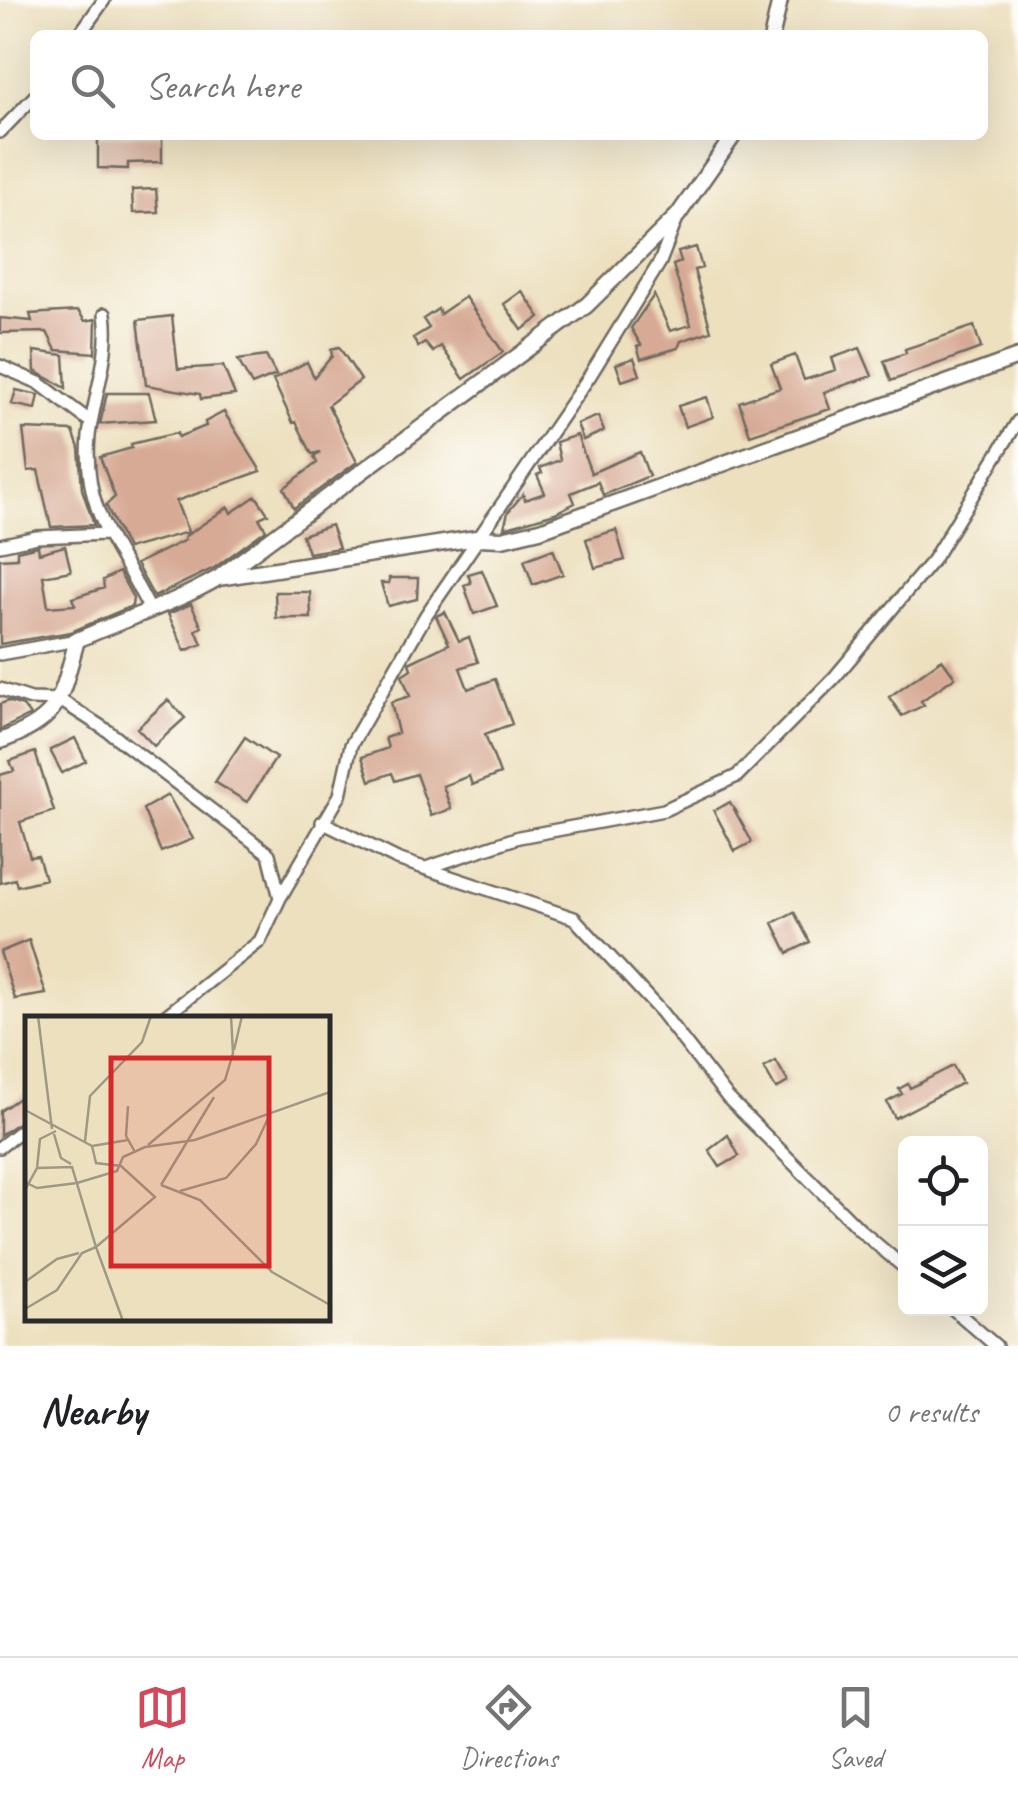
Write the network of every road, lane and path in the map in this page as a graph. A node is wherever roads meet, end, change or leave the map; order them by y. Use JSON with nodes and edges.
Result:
{"nodes":[{"id":1,"x":104,"y":0,"type":"edge"},
{"id":2,"x":780,"y":0,"type":"edge"},
{"id":3,"x":83,"y":30,"type":"edge"},
{"id":4,"x":773,"y":30,"type":"edge"},
{"id":5,"x":30,"y":101,"type":"edge"},
{"id":6,"x":0,"y":132,"type":"edge"},
{"id":7,"x":730,"y":140,"type":"edge"},
{"id":8,"x":678,"y":215,"type":"junction"},
{"id":9,"x":105,"y":314,"type":"dead end"},
{"id":10,"x":1018,"y":358,"type":"edge"},
{"id":11,"x":0,"y":366,"type":"edge"},
{"id":12,"x":1018,"y":421,"type":"edge"},
{"id":13,"x":92,"y":422,"type":"junction"},
{"id":14,"x":106,"y":534,"type":"junction"},
{"id":15,"x":476,"y":538,"type":"junction"},
{"id":16,"x":0,"y":545,"type":"edge"},
{"id":17,"x":218,"y":578,"type":"junction"},
{"id":18,"x":150,"y":608,"type":"junction"},
{"id":19,"x":77,"y":640,"type":"junction"},
{"id":20,"x":0,"y":654,"type":"edge"},
{"id":21,"x":0,"y":689,"type":"edge"},
{"id":22,"x":60,"y":700,"type":"junction"},
{"id":23,"x":0,"y":742,"type":"edge"},
{"id":24,"x":322,"y":822,"type":"junction"},
{"id":25,"x":426,"y":868,"type":"junction"},
{"id":26,"x":280,"y":898,"type":"junction"},
{"id":27,"x":166,"y":1016,"type":"edge"},
{"id":28,"x":25,"y":1127,"type":"edge"},
{"id":29,"x":0,"y":1147,"type":"edge"},
{"id":30,"x":898,"y":1262,"type":"edge"},
{"id":31,"x":961,"y":1316,"type":"edge"},
{"id":32,"x":996,"y":1346,"type":"edge"}],
"edges":[{"from":1,"to":3,"type":"street"},
{"from":2,"to":4,"type":"street"},
{"from":5,"to":6,"type":"street"},
{"from":7,"to":8,"type":"street"},
{"from":8,"to":15,"type":"street"},
{"from":8,"to":17,"type":"street"},
{"from":9,"to":13,"type":"street"},
{"from":10,"to":15,"type":"street"},
{"from":11,"to":13,"type":"street"},
{"from":12,"to":25,"type":"street"},
{"from":13,"to":14,"type":"street"},
{"from":14,"to":16,"type":"street"},
{"from":14,"to":18,"type":"street"},
{"from":15,"to":17,"type":"street"},
{"from":15,"to":24,"type":"street"},
{"from":17,"to":18,"type":"street"},
{"from":18,"to":19,"type":"street"},
{"from":19,"to":20,"type":"street"},
{"from":19,"to":22,"type":"street"},
{"from":21,"to":22,"type":"street"},
{"from":22,"to":23,"type":"street"},
{"from":22,"to":26,"type":"street"},
{"from":24,"to":25,"type":"street"},
{"from":24,"to":26,"type":"street"},
{"from":25,"to":30,"type":"street"},
{"from":26,"to":27,"type":"street"},
{"from":28,"to":29,"type":"street"},
{"from":31,"to":32,"type":"street"}]}
